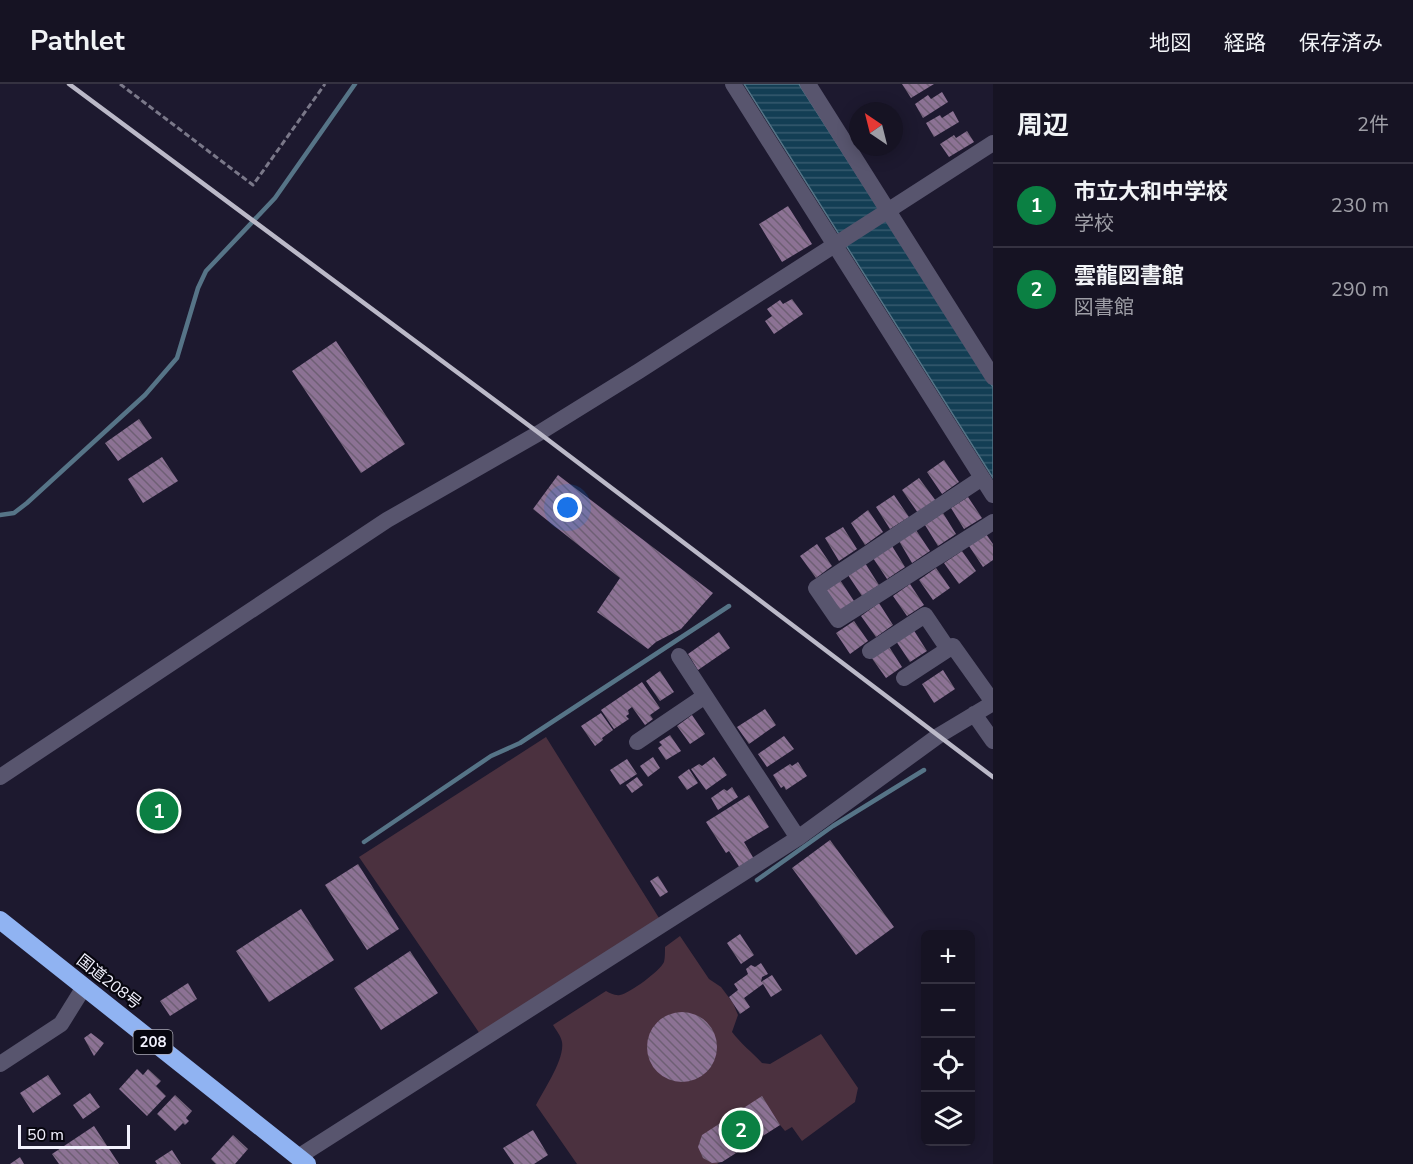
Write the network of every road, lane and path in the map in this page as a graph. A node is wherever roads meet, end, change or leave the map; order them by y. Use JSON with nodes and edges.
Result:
{"nodes":[{"id":1,"x":120,"y":84,"type":"edge"},
{"id":2,"x":325,"y":84,"type":"edge"},
{"id":3,"x":733,"y":84,"type":"edge"},
{"id":4,"x":808,"y":84,"type":"edge"},
{"id":5,"x":993,"y":143,"type":"edge"},
{"id":6,"x":888,"y":211,"type":"junction"},
{"id":7,"x":836,"y":245,"type":"junction"},
{"id":8,"x":993,"y":377,"type":"edge"},
{"id":9,"x":982,"y":478,"type":"junction"},
{"id":10,"x":993,"y":495,"type":"edge"},
{"id":11,"x":993,"y":522,"type":"edge"},
{"id":12,"x":948,"y":649,"type":"junction"},
{"id":13,"x":870,"y":651,"type":"dead end"},
{"id":14,"x":680,"y":656,"type":"dead end"},
{"id":15,"x":904,"y":678,"type":"dead end"},
{"id":16,"x":705,"y":696,"type":"junction"},
{"id":17,"x":993,"y":702,"type":"edge"},
{"id":18,"x":974,"y":714,"type":"junction"},
{"id":19,"x":993,"y":741,"type":"edge"},
{"id":20,"x":637,"y":742,"type":"dead end"},
{"id":21,"x":0,"y":777,"type":"edge"},
{"id":22,"x":798,"y":838,"type":"junction"},
{"id":23,"x":0,"y":920,"type":"edge"},
{"id":24,"x":84,"y":987,"type":"junction"},
{"id":25,"x":0,"y":1064,"type":"edge"},
{"id":26,"x":301,"y":1161,"type":"edge"}],
"edges":[{"from":1,"to":2,"type":"path"},
{"from":3,"to":7,"type":"street"},
{"from":4,"to":6,"type":"street"},
{"from":5,"to":6,"type":"street"},
{"from":6,"to":7,"type":"street"},
{"from":6,"to":8,"type":"street"},
{"from":7,"to":9,"type":"street"},
{"from":7,"to":21,"type":"street"},
{"from":9,"to":10,"type":"street"},
{"from":9,"to":11,"type":"street"},
{"from":12,"to":13,"type":"street"},
{"from":12,"to":15,"type":"street"},
{"from":12,"to":17,"type":"street"},
{"from":14,"to":16,"type":"street"},
{"from":16,"to":20,"type":"street"},
{"from":16,"to":22,"type":"street"},
{"from":17,"to":18,"type":"street"},
{"from":18,"to":19,"type":"street"},
{"from":18,"to":22,"type":"street"},
{"from":22,"to":26,"type":"street"},
{"from":23,"to":24,"type":"highway","name":"国道208号","number":"208"},
{"from":24,"to":25,"type":"street"},
{"from":24,"to":26,"type":"highway","name":"国道208号","number":"208"}]}
